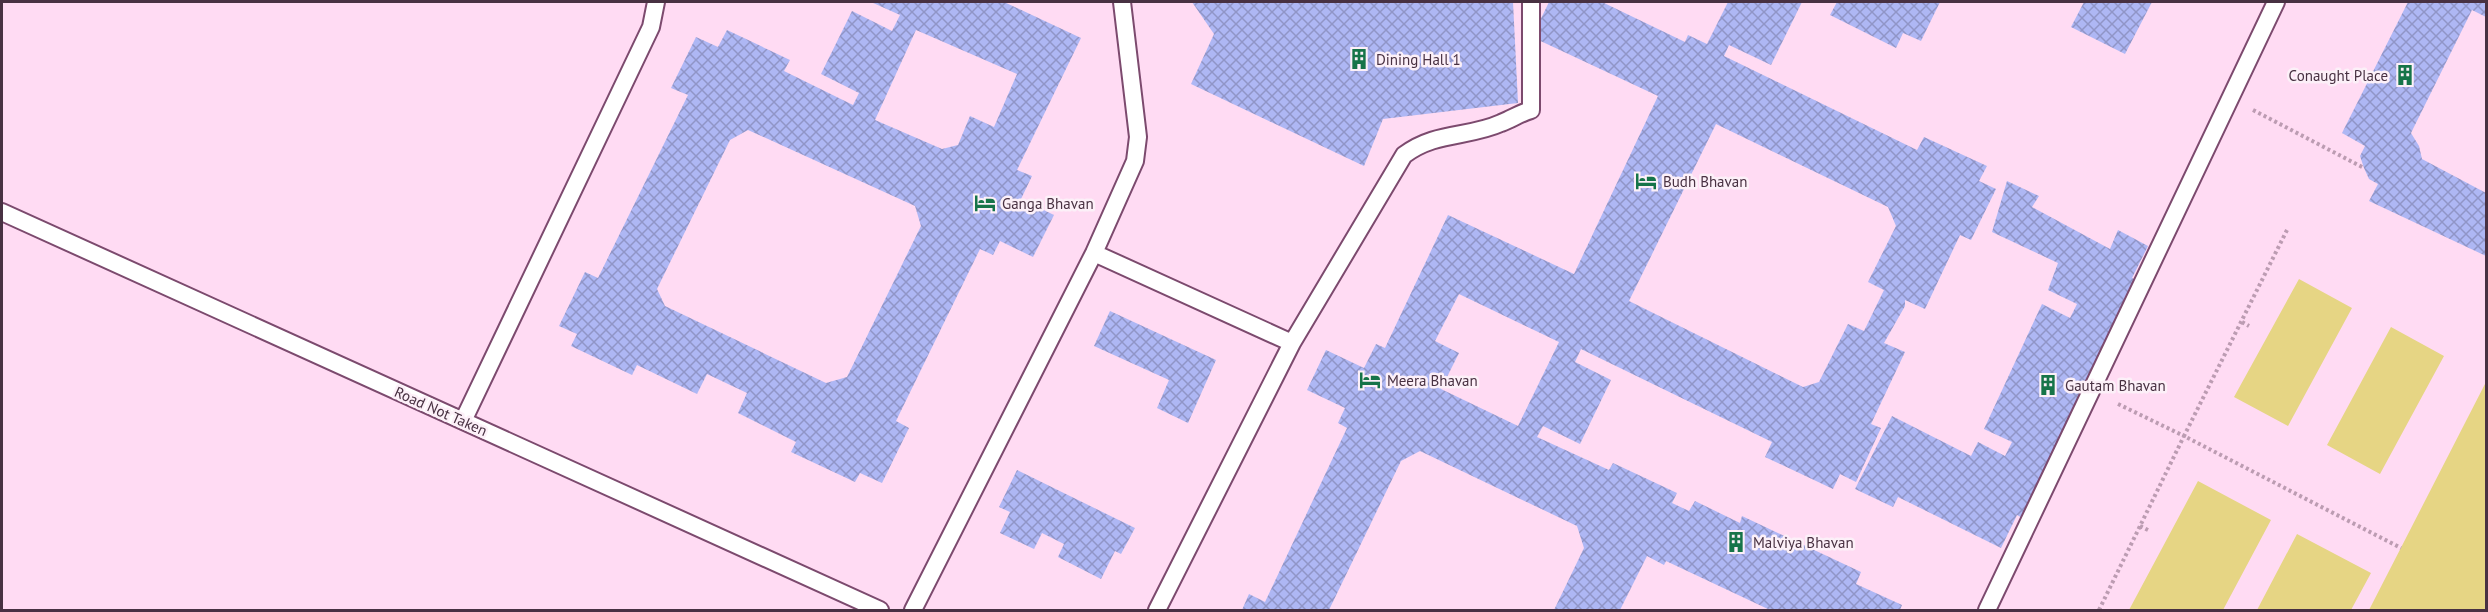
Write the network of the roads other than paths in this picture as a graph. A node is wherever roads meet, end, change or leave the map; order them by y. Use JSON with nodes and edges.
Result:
{"nodes":[{"id":1,"x":656,"y":2,"type":"edge"},
{"id":2,"x":1122,"y":2,"type":"edge"},
{"id":3,"x":1531,"y":2,"type":"edge"},
{"id":4,"x":2276,"y":2,"type":"edge"},
{"id":5,"x":2,"y":212,"type":"edge"},
{"id":6,"x":1094,"y":254,"type":"junction"},
{"id":7,"x":1292,"y":343,"type":"junction"},
{"id":8,"x":463,"y":421,"type":"junction"},
{"id":9,"x":880,"y":610,"type":"edge"},
{"id":10,"x":913,"y":610,"type":"edge"},
{"id":11,"x":1156,"y":610,"type":"edge"},
{"id":12,"x":1987,"y":610,"type":"edge"}],
"edges":[{"from":1,"to":8,"type":"lane"},
{"from":2,"to":6,"type":"lane"},
{"from":3,"to":7,"type":"lane"},
{"from":4,"to":12,"type":"lane"},
{"from":5,"to":8,"type":"lane","name":"Road Not Taken"},
{"from":6,"to":7,"type":"lane"},
{"from":6,"to":10,"type":"lane"},
{"from":7,"to":11,"type":"lane"},
{"from":8,"to":9,"type":"lane","name":"Road Not Taken"}]}
